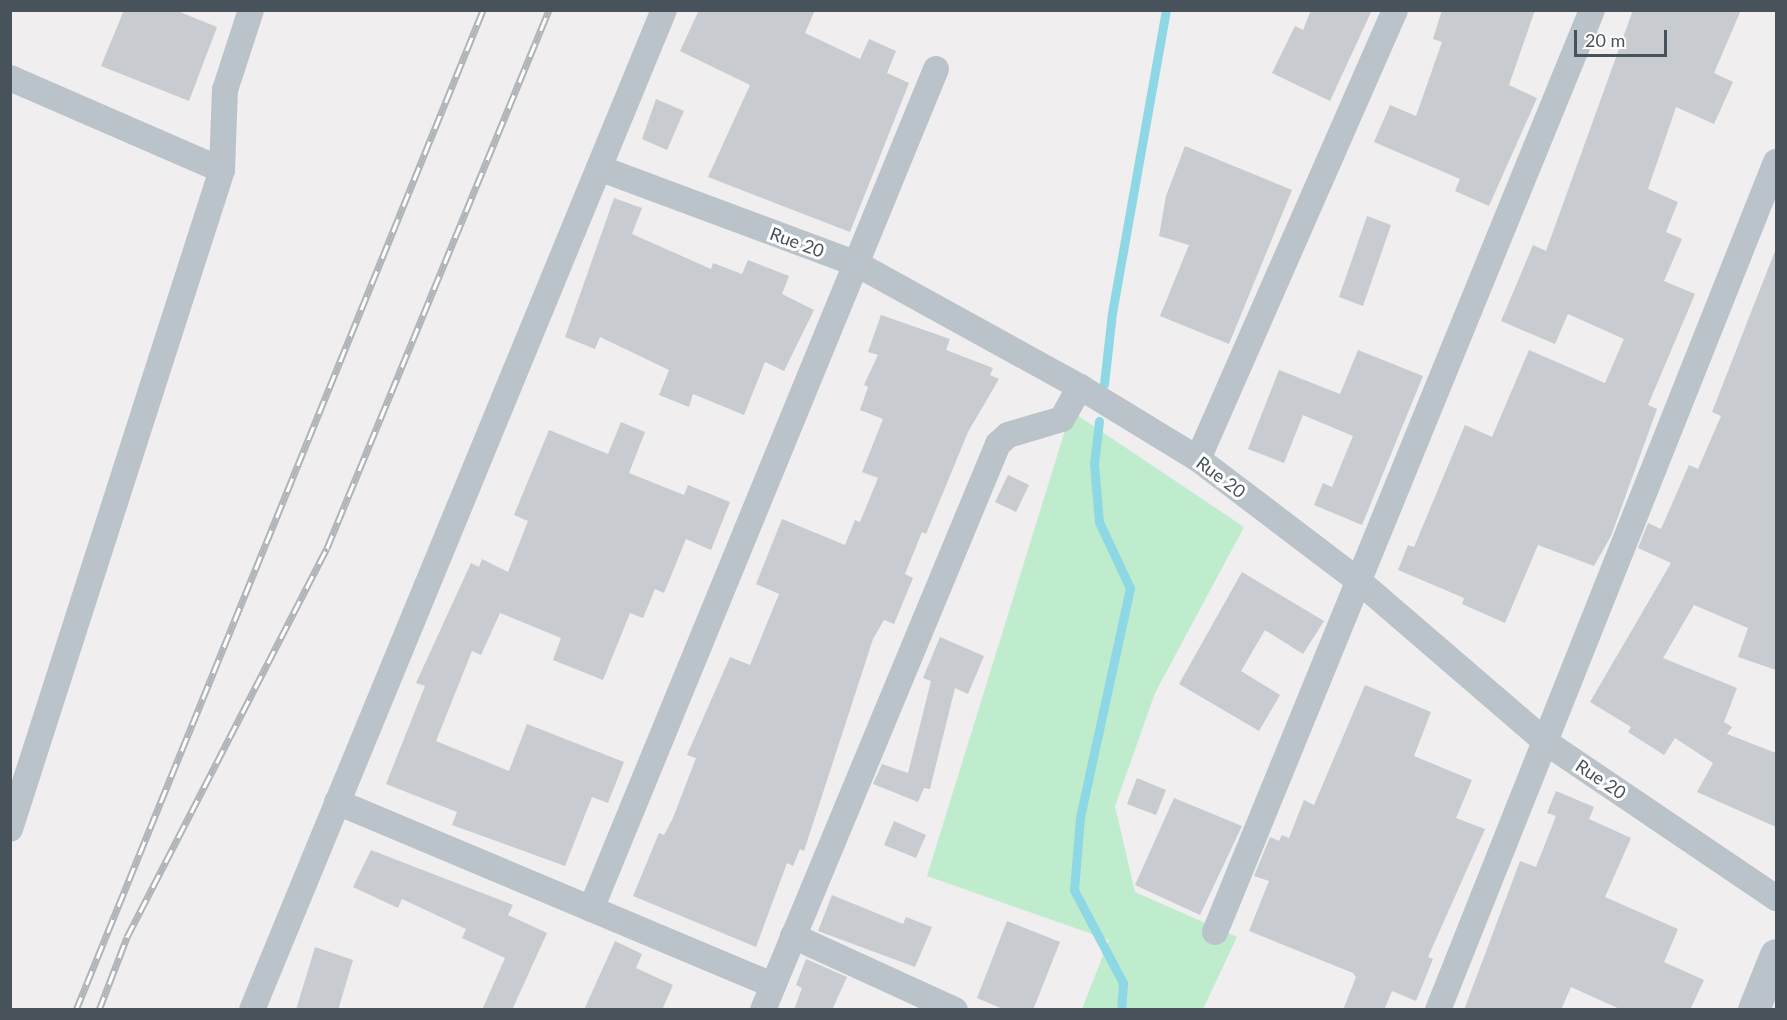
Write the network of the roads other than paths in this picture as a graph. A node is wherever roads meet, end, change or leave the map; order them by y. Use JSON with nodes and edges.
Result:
{"nodes":[{"id":1,"x":251,"y":10,"type":"edge"},
{"id":2,"x":664,"y":10,"type":"edge"},
{"id":3,"x":1395,"y":10,"type":"edge"},
{"id":4,"x":1592,"y":10,"type":"edge"},
{"id":5,"x":936,"y":69,"type":"dead end"},
{"id":6,"x":10,"y":78,"type":"edge"},
{"id":7,"x":1776,"y":162,"type":"edge"},
{"id":8,"x":599,"y":168,"type":"junction"},
{"id":9,"x":222,"y":170,"type":"junction"},
{"id":10,"x":857,"y":264,"type":"junction"},
{"id":11,"x":1080,"y":387,"type":"junction"},
{"id":12,"x":1198,"y":459,"type":"junction"},
{"id":13,"x":1360,"y":582,"type":"junction"},
{"id":14,"x":1547,"y":743,"type":"junction"},
{"id":15,"x":337,"y":802,"type":"junction"},
{"id":16,"x":10,"y":829,"type":"edge"},
{"id":17,"x":1776,"y":898,"type":"edge"},
{"id":18,"x":591,"y":909,"type":"junction"},
{"id":19,"x":1215,"y":932,"type":"dead end"},
{"id":20,"x":793,"y":936,"type":"junction"},
{"id":21,"x":1776,"y":955,"type":"edge"},
{"id":22,"x":773,"y":985,"type":"junction"},
{"id":23,"x":252,"y":1010,"type":"edge"},
{"id":24,"x":763,"y":1010,"type":"edge"},
{"id":25,"x":955,"y":1010,"type":"edge"},
{"id":26,"x":1438,"y":1010,"type":"edge"},
{"id":27,"x":1755,"y":1010,"type":"edge"}],
"edges":[{"from":1,"to":9,"type":"street"},
{"from":2,"to":8,"type":"street"},
{"from":3,"to":12,"type":"street"},
{"from":4,"to":13,"type":"street"},
{"from":5,"to":10,"type":"street"},
{"from":6,"to":9,"type":"street"},
{"from":7,"to":14,"type":"street"},
{"from":8,"to":10,"type":"street","name":"Rue 20"},
{"from":8,"to":15,"type":"street"},
{"from":9,"to":16,"type":"street"},
{"from":10,"to":11,"type":"street","name":"Rue 20"},
{"from":10,"to":18,"type":"street"},
{"from":11,"to":12,"type":"street","name":"Rue 20"},
{"from":11,"to":20,"type":"street"},
{"from":12,"to":13,"type":"street","name":"Rue 20"},
{"from":13,"to":14,"type":"street","name":"Rue 20"},
{"from":13,"to":19,"type":"street"},
{"from":14,"to":17,"type":"street","name":"Rue 20"},
{"from":14,"to":26,"type":"street"},
{"from":15,"to":18,"type":"street"},
{"from":15,"to":23,"type":"street"},
{"from":18,"to":22,"type":"street"},
{"from":20,"to":22,"type":"street"},
{"from":20,"to":25,"type":"street"},
{"from":21,"to":27,"type":"street"},
{"from":22,"to":24,"type":"street"}]}
